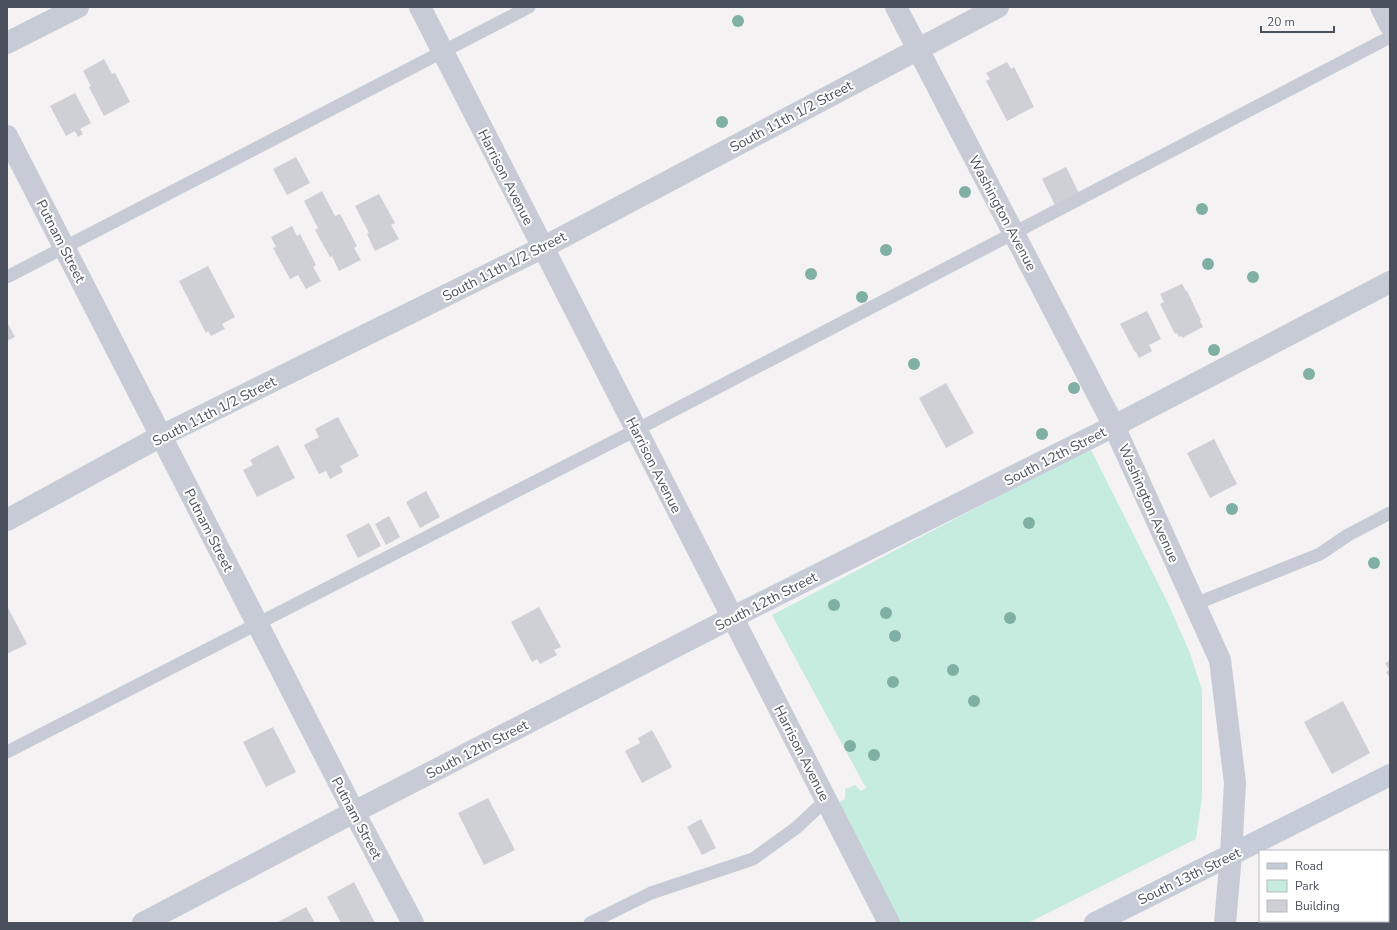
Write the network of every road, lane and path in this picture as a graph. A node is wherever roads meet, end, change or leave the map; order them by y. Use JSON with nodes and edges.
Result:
{"nodes":[{"id":1,"x":78,"y":7,"type":"edge"},
{"id":2,"x":420,"y":7,"type":"edge"},
{"id":3,"x":529,"y":7,"type":"edge"},
{"id":4,"x":896,"y":7,"type":"edge"},
{"id":5,"x":998,"y":7,"type":"edge"},
{"id":6,"x":1381,"y":7,"type":"edge"},
{"id":7,"x":1390,"y":25,"type":"edge"},
{"id":8,"x":1390,"y":37,"type":"edge"},
{"id":9,"x":7,"y":43,"type":"edge"},
{"id":10,"x":917,"y":50,"type":"junction"},
{"id":11,"x":443,"y":52,"type":"junction"},
{"id":12,"x":7,"y":136,"type":"edge"},
{"id":13,"x":1014,"y":234,"type":"junction"},
{"id":14,"x":64,"y":248,"type":"junction"},
{"id":15,"x":542,"y":248,"type":"junction"},
{"id":16,"x":7,"y":277,"type":"edge"},
{"id":17,"x":1390,"y":282,"type":"edge"},
{"id":18,"x":1114,"y":426,"type":"junction"},
{"id":19,"x":636,"y":430,"type":"junction"},
{"id":20,"x":161,"y":436,"type":"junction"},
{"id":21,"x":1390,"y":513,"type":"edge"},
{"id":22,"x":7,"y":520,"type":"edge"},
{"id":23,"x":1195,"y":604,"type":"junction"},
{"id":24,"x":733,"y":617,"type":"junction"},
{"id":25,"x":257,"y":624,"type":"junction"},
{"id":26,"x":7,"y":752,"type":"edge"},
{"id":27,"x":1390,"y":775,"type":"edge"},
{"id":28,"x":826,"y":800,"type":"junction"},
{"id":29,"x":354,"y":812,"type":"junction"},
{"id":30,"x":1232,"y":855,"type":"junction"},
{"id":31,"x":143,"y":923,"type":"edge"},
{"id":32,"x":413,"y":923,"type":"edge"},
{"id":33,"x":590,"y":923,"type":"edge"},
{"id":34,"x":889,"y":923,"type":"edge"},
{"id":35,"x":1095,"y":923,"type":"edge"},
{"id":36,"x":1225,"y":923,"type":"edge"}],
"edges":[{"from":1,"to":9,"type":"street"},
{"from":2,"to":11,"type":"street","name":"Harrison Avenue"},
{"from":3,"to":11,"type":"lane"},
{"from":4,"to":10,"type":"street","name":"Washington Avenue"},
{"from":5,"to":10,"type":"street","name":"South 11th 1/2 Street"},
{"from":6,"to":7,"type":"street"},
{"from":8,"to":13,"type":"lane"},
{"from":10,"to":13,"type":"street","name":"Washington Avenue"},
{"from":10,"to":15,"type":"street","name":"South 11th 1/2 Street"},
{"from":11,"to":14,"type":"lane"},
{"from":11,"to":15,"type":"street","name":"Harrison Avenue"},
{"from":12,"to":14,"type":"street","name":"Putnam Street"},
{"from":13,"to":18,"type":"street","name":"Washington Avenue"},
{"from":13,"to":19,"type":"lane"},
{"from":14,"to":16,"type":"lane"},
{"from":14,"to":20,"type":"street","name":"Putnam Street"},
{"from":15,"to":19,"type":"street","name":"Harrison Avenue"},
{"from":15,"to":20,"type":"street","name":"South 11th 1/2 Street"},
{"from":17,"to":18,"type":"street","name":"South 12th Street"},
{"from":18,"to":23,"type":"street","name":"Washington Avenue"},
{"from":18,"to":24,"type":"street","name":"South 12th Street"},
{"from":19,"to":24,"type":"street","name":"Harrison Avenue"},
{"from":19,"to":25,"type":"lane"},
{"from":20,"to":22,"type":"street","name":"South 11th 1/2 Street"},
{"from":20,"to":25,"type":"street","name":"Putnam Street"},
{"from":21,"to":23,"type":"lane"},
{"from":23,"to":30,"type":"street","name":"Washington Avenue"},
{"from":24,"to":28,"type":"street","name":"Harrison Avenue"},
{"from":24,"to":29,"type":"street","name":"South 12th Street"},
{"from":25,"to":26,"type":"lane"},
{"from":25,"to":29,"type":"street","name":"Putnam Street"},
{"from":27,"to":30,"type":"main road","name":"South 13th Street"},
{"from":28,"to":33,"type":"lane"},
{"from":28,"to":34,"type":"street","name":"Harrison Avenue"},
{"from":29,"to":31,"type":"street","name":"South 12th Street"},
{"from":29,"to":32,"type":"street","name":"Putnam Street"},
{"from":30,"to":35,"type":"main road","name":"South 13th Street"},
{"from":30,"to":36,"type":"street","name":"Washington Avenue"}]}
